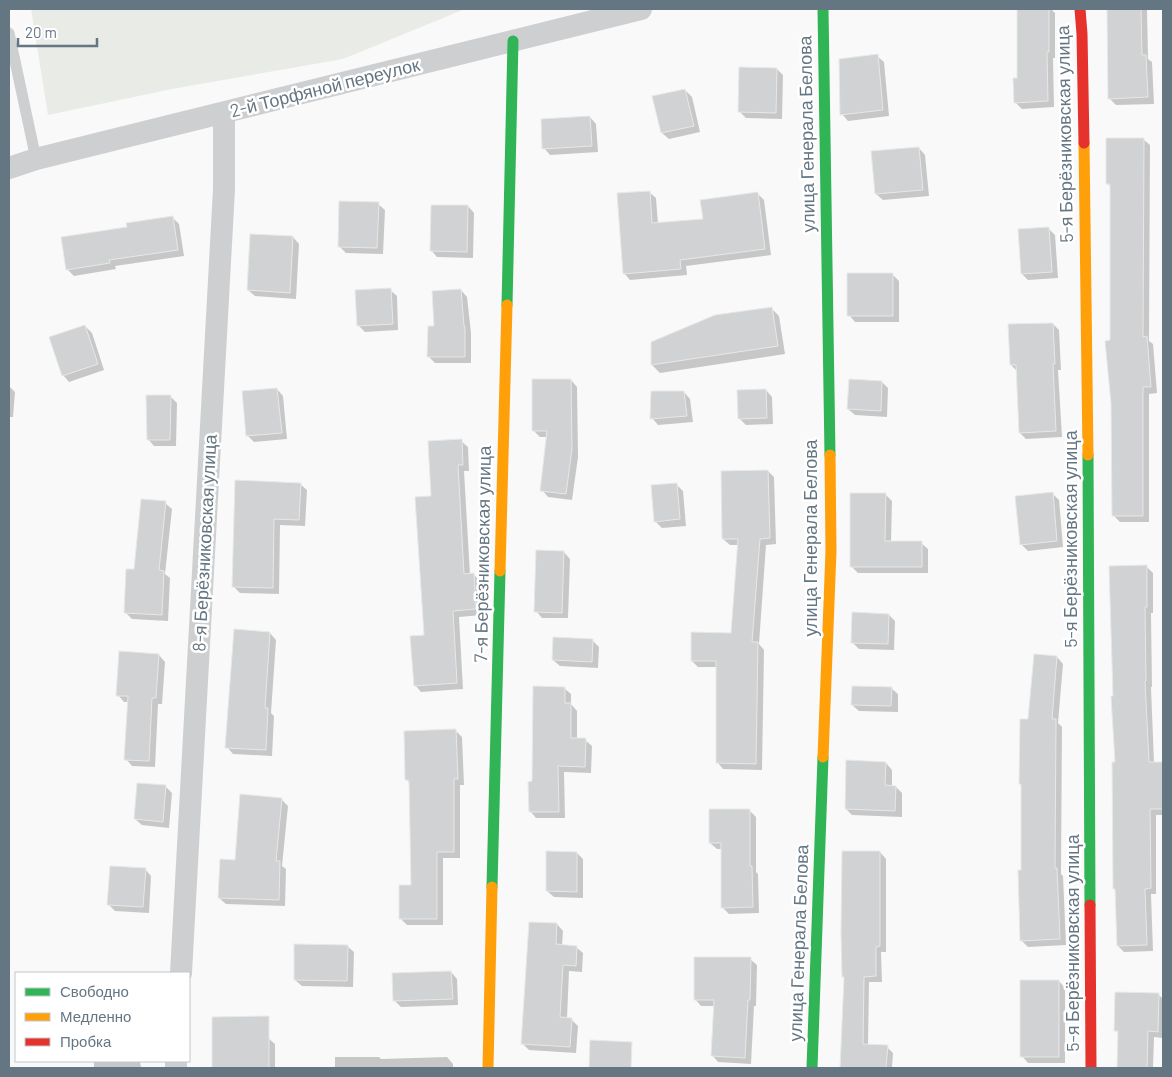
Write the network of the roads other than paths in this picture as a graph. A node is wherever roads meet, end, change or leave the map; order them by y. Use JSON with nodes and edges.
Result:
{"nodes":[{"id":1,"x":641,"y":9,"type":"edge"},
{"id":2,"x":823,"y":9,"type":"edge"},
{"id":3,"x":1080,"y":9,"type":"edge"},
{"id":4,"x":9,"y":33,"type":"edge"},
{"id":5,"x":514,"y":41,"type":"junction"},
{"id":6,"x":224,"y":113,"type":"junction"},
{"id":7,"x":36,"y":159,"type":"junction"},
{"id":8,"x":9,"y":168,"type":"edge"},
{"id":9,"x":181,"y":972,"type":"edge"},
{"id":10,"x":488,"y":1068,"type":"edge"},
{"id":11,"x":812,"y":1068,"type":"edge"},
{"id":12,"x":1090,"y":1068,"type":"edge"}],
"edges":[{"from":1,"to":5,"type":"street","name":"2-й Торфяной переулок"},
{"from":2,"to":11,"type":"street","name":"улица Генерала Белова"},
{"from":3,"to":12,"type":"street","name":"5-я Берёзниковская улица"},
{"from":4,"to":7,"type":"lane"},
{"from":5,"to":6,"type":"street","name":"2-й Торфяной переулок"},
{"from":5,"to":10,"type":"street","name":"7-я Берёзниковская улица"},
{"from":6,"to":7,"type":"street","name":"2-й Торфяной переулок"},
{"from":6,"to":9,"type":"street","name":"8-я Берёзниковская улица"},
{"from":7,"to":8,"type":"street","name":"2-й Торфяной переулок"}]}
